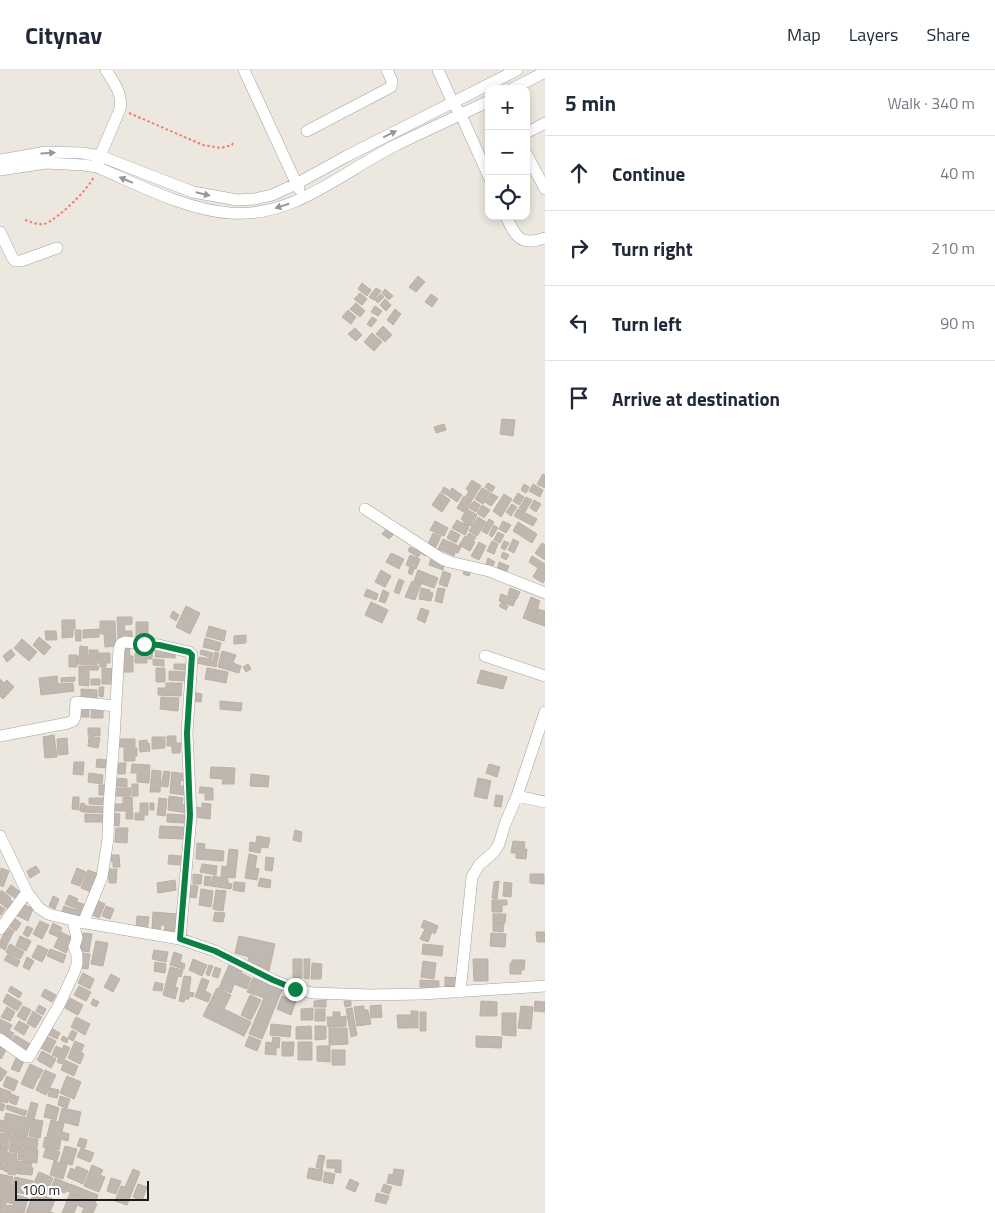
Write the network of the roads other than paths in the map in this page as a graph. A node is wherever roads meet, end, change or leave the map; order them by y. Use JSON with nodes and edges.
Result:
{"nodes":[{"id":1,"x":106,"y":70,"type":"edge"},
{"id":2,"x":244,"y":70,"type":"edge"},
{"id":3,"x":387,"y":70,"type":"edge"},
{"id":4,"x":438,"y":70,"type":"edge"},
{"id":5,"x":517,"y":70,"type":"edge"},
{"id":6,"x":545,"y":72,"type":"edge"},
{"id":7,"x":520,"y":85,"type":"edge"},
{"id":8,"x":485,"y":102,"type":"edge"},
{"id":9,"x":453,"y":103,"type":"junction"},
{"id":10,"x":461,"y":115,"type":"junction"},
{"id":11,"x":545,"y":124,"type":"edge"},
{"id":12,"x":308,"y":131,"type":"dead end"},
{"id":13,"x":530,"y":131,"type":"edge"},
{"id":14,"x":0,"y":160,"type":"edge"},
{"id":15,"x":530,"y":161,"type":"edge"},
{"id":16,"x":98,"y":162,"type":"junction"},
{"id":17,"x":0,"y":170,"type":"edge"},
{"id":18,"x":488,"y":175,"type":"edge"},
{"id":19,"x":296,"y":184,"type":"junction"},
{"id":20,"x":545,"y":189,"type":"edge"},
{"id":21,"x":304,"y":198,"type":"junction"},
{"id":22,"x":508,"y":220,"type":"edge"},
{"id":23,"x":0,"y":232,"type":"edge"},
{"id":24,"x":545,"y":238,"type":"edge"},
{"id":25,"x":57,"y":248,"type":"dead end"},
{"id":26,"x":366,"y":509,"type":"dead end"},
{"id":27,"x":545,"y":593,"type":"edge"},
{"id":28,"x":485,"y":656,"type":"dead end"},
{"id":29,"x":545,"y":676,"type":"edge"},
{"id":30,"x":116,"y":706,"type":"junction"},
{"id":31,"x":545,"y":712,"type":"edge"},
{"id":32,"x":542,"y":730,"type":"edge"},
{"id":33,"x":0,"y":736,"type":"edge"},
{"id":34,"x":517,"y":796,"type":"junction"},
{"id":35,"x":545,"y":802,"type":"edge"},
{"id":36,"x":0,"y":836,"type":"edge"},
{"id":37,"x":26,"y":892,"type":"junction"},
{"id":38,"x":78,"y":922,"type":"junction"},
{"id":39,"x":0,"y":929,"type":"edge"},
{"id":40,"x":180,"y":939,"type":"junction"},
{"id":41,"x":545,"y":986,"type":"edge"},
{"id":42,"x":460,"y":992,"type":"junction"},
{"id":43,"x":0,"y":1039,"type":"edge"}],
"edges":[{"from":1,"to":16,"type":"street"},
{"from":2,"to":19,"type":"street"},
{"from":3,"to":12,"type":"street"},
{"from":4,"to":9,"type":"street"},
{"from":5,"to":9,"type":"street"},
{"from":6,"to":7,"type":"street"},
{"from":8,"to":10,"type":"street"},
{"from":9,"to":10,"type":"street"},
{"from":19,"to":9,"type":"street","one_way":true},
{"from":10,"to":18,"type":"street"},
{"from":10,"to":21,"type":"street"},
{"from":11,"to":13,"type":"street"},
{"from":14,"to":16,"type":"street","one_way":true},
{"from":15,"to":20,"type":"street"},
{"from":16,"to":17,"type":"street"},
{"from":16,"to":19,"type":"street","one_way":true},
{"from":21,"to":16,"type":"street","one_way":true},
{"from":19,"to":21,"type":"street"},
{"from":22,"to":24,"type":"street"},
{"from":23,"to":25,"type":"street"},
{"from":26,"to":27,"type":"street"},
{"from":28,"to":29,"type":"street"},
{"from":30,"to":33,"type":"street"},
{"from":30,"to":38,"type":"street"},
{"from":30,"to":40,"type":"street"},
{"from":31,"to":32,"type":"street"},
{"from":32,"to":34,"type":"street"},
{"from":34,"to":35,"type":"street"},
{"from":34,"to":42,"type":"street"},
{"from":36,"to":37,"type":"street"},
{"from":37,"to":38,"type":"street"},
{"from":37,"to":39,"type":"street"},
{"from":38,"to":40,"type":"street"},
{"from":38,"to":43,"type":"street"},
{"from":40,"to":42,"type":"street"},
{"from":41,"to":42,"type":"street"}]}
